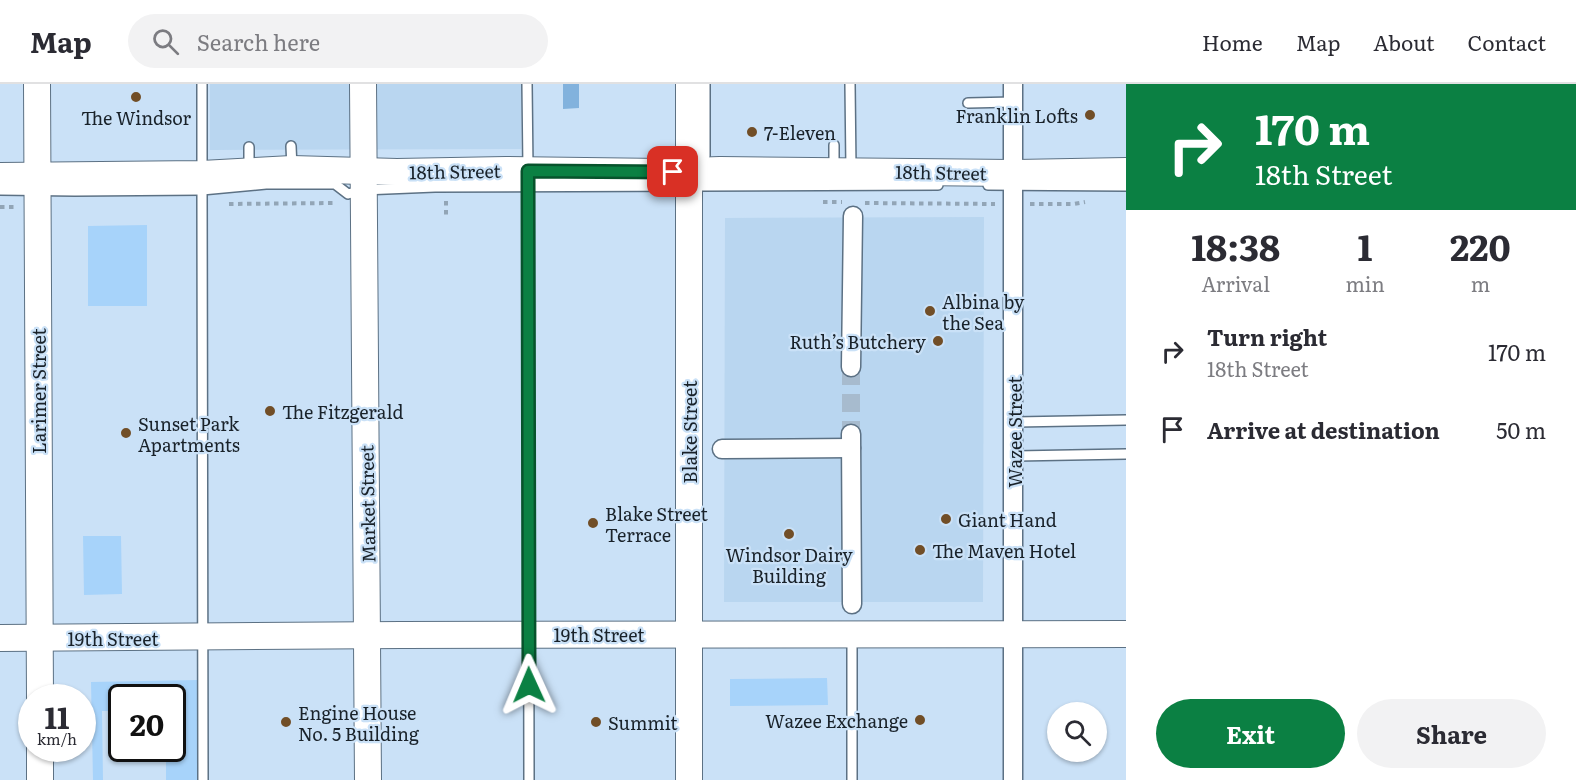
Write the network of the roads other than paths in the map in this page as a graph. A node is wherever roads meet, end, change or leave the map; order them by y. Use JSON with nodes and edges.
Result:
{"nodes":[{"id":1,"x":37,"y":84,"type":"edge"},
{"id":2,"x":202,"y":84,"type":"edge"},
{"id":3,"x":363,"y":84,"type":"edge"},
{"id":4,"x":527,"y":84,"type":"edge"},
{"id":5,"x":689,"y":84,"type":"edge"},
{"id":6,"x":705,"y":84,"type":"edge"},
{"id":7,"x":850,"y":84,"type":"edge"},
{"id":8,"x":1013,"y":93,"type":"edge"},
{"id":9,"x":968,"y":103,"type":"dead end"},
{"id":10,"x":834,"y":145,"type":"dead end"},
{"id":11,"x":694,"y":171,"type":"junction"},
{"id":12,"x":1126,"y":171,"type":"edge"},
{"id":13,"x":842,"y":172,"type":"junction"},
{"id":14,"x":0,"y":176,"type":"edge"},
{"id":15,"x":528,"y":179,"type":"junction"},
{"id":16,"x":363,"y":181,"type":"junction"},
{"id":17,"x":202,"y":182,"type":"junction"},
{"id":18,"x":38,"y":183,"type":"junction"},
{"id":19,"x":950,"y":185,"type":"dead end"},
{"id":20,"x":974,"y":185,"type":"dead end"},
{"id":21,"x":1126,"y":186,"type":"edge"},
{"id":22,"x":1014,"y":188,"type":"junction"},
{"id":23,"x":0,"y":190,"type":"edge"},
{"id":24,"x":852,"y":207,"type":"road end"},
{"id":25,"x":851,"y":367,"type":"tunnel mouth"},
{"id":26,"x":1126,"y":420,"type":"edge"},
{"id":27,"x":1014,"y":422,"type":"junction"},
{"id":28,"x":722,"y":449,"type":"dead end"},
{"id":29,"x":1126,"y":454,"type":"edge"},
{"id":30,"x":1014,"y":456,"type":"junction"},
{"id":31,"x":852,"y":604,"type":"dead end"},
{"id":32,"x":528,"y":634,"type":"junction"},
{"id":33,"x":689,"y":634,"type":"junction"},
{"id":34,"x":852,"y":634,"type":"junction"},
{"id":35,"x":1014,"y":634,"type":"junction"},
{"id":36,"x":1126,"y":634,"type":"edge"},
{"id":37,"x":368,"y":635,"type":"junction"},
{"id":38,"x":203,"y":637,"type":"junction"},
{"id":39,"x":0,"y":638,"type":"edge"},
{"id":40,"x":40,"y":638,"type":"junction"},
{"id":41,"x":40,"y":684,"type":"edge"},
{"id":42,"x":40,"y":762,"type":"edge"},
{"id":43,"x":40,"y":780,"type":"edge"},
{"id":44,"x":203,"y":780,"type":"edge"},
{"id":45,"x":368,"y":780,"type":"edge"},
{"id":46,"x":529,"y":780,"type":"edge"},
{"id":47,"x":690,"y":780,"type":"edge"},
{"id":48,"x":852,"y":780,"type":"edge"},
{"id":49,"x":1013,"y":780,"type":"edge"}],
"edges":[{"from":1,"to":18,"type":"main road","name":"Larimer Street"},
{"from":2,"to":17,"type":"lane"},
{"from":3,"to":16,"type":"main road","name":"Market Street"},
{"from":4,"to":15,"type":"lane"},
{"from":5,"to":11,"type":"main road","name":"Blake Street"},
{"from":6,"to":11,"type":"lane"},
{"from":7,"to":13,"type":"lane"},
{"from":8,"to":9,"type":"lane"},
{"from":8,"to":22,"type":"street","name":"Wazee Street"},
{"from":10,"to":13,"type":"lane"},
{"from":11,"to":13,"type":"main road","name":"18th Street"},
{"from":11,"to":15,"type":"main road","name":"18th Street"},
{"from":11,"to":19,"type":"lane"},
{"from":11,"to":33,"type":"main road","name":"Blake Street"},
{"from":12,"to":22,"type":"main road","name":"18th Street"},
{"from":13,"to":22,"type":"main road","name":"18th Street"},
{"from":14,"to":18,"type":"main road","name":"18th Street"},
{"from":15,"to":16,"type":"main road","name":"18th Street"},
{"from":15,"to":32,"type":"lane"},
{"from":16,"to":17,"type":"lane"},
{"from":16,"to":17,"type":"main road","name":"18th Street"},
{"from":16,"to":37,"type":"main road","name":"Market Street"},
{"from":17,"to":18,"type":"main road","name":"18th Street"},
{"from":17,"to":38,"type":"lane"},
{"from":18,"to":23,"type":"lane"},
{"from":18,"to":40,"type":"main road","name":"Larimer Street"},
{"from":20,"to":22,"type":"lane"},
{"from":21,"to":22,"type":"lane"},
{"from":22,"to":27,"type":"street","name":"Wazee Street"},
{"from":24,"to":25,"type":"street"},
{"from":26,"to":27,"type":"lane"},
{"from":27,"to":30,"type":"street","name":"Wazee Street"},
{"from":28,"to":31,"type":"street"},
{"from":29,"to":30,"type":"lane"},
{"from":30,"to":35,"type":"street","name":"Wazee Street"},
{"from":32,"to":33,"type":"main road","name":"19th Street"},
{"from":32,"to":37,"type":"main road","name":"19th Street"},
{"from":32,"to":46,"type":"lane"},
{"from":33,"to":34,"type":"main road","name":"19th Street"},
{"from":33,"to":47,"type":"main road","name":"Blake Street"},
{"from":34,"to":35,"type":"main road","name":"19th Street"},
{"from":34,"to":48,"type":"lane"},
{"from":35,"to":36,"type":"main road","name":"19th Street"},
{"from":35,"to":49,"type":"street","name":"Wazee Street"},
{"from":37,"to":38,"type":"main road","name":"19th Street"},
{"from":37,"to":45,"type":"main road","name":"Market Street"},
{"from":38,"to":40,"type":"main road","name":"19th Street"},
{"from":38,"to":44,"type":"lane"},
{"from":39,"to":40,"type":"main road","name":"19th Street"},
{"from":40,"to":41,"type":"main road","name":"Larimer Street"},
{"from":42,"to":43,"type":"main road"}]}
